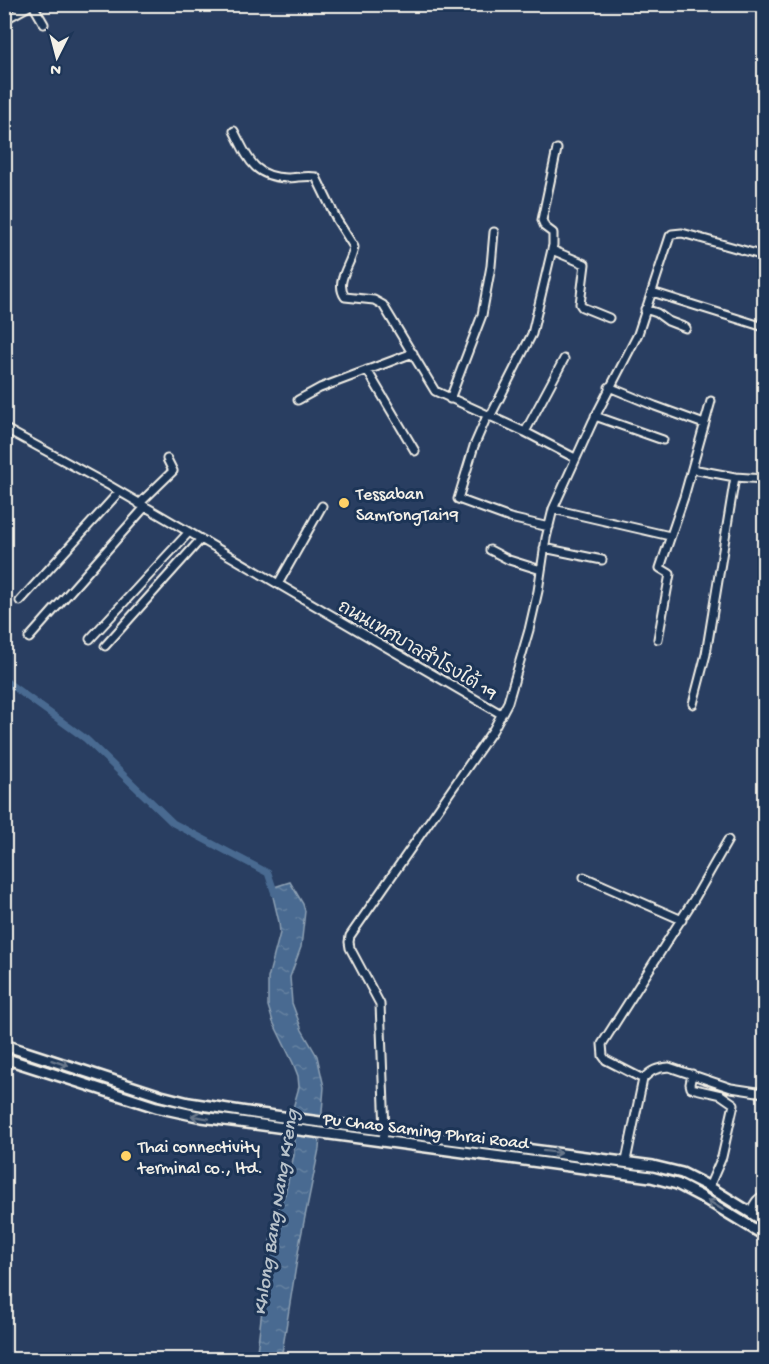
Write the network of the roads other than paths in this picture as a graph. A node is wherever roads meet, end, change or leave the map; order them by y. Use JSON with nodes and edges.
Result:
{"nodes":[{"id":1,"x":33,"y":5,"type":"edge"},
{"id":2,"x":4,"y":20,"type":"edge"},
{"id":3,"x":44,"y":24,"type":"dead end"},
{"id":4,"x":234,"y":131,"type":"dead end"},
{"id":5,"x":557,"y":149,"type":"dead end"},
{"id":6,"x":494,"y":232,"type":"dead end"},
{"id":7,"x":552,"y":250,"type":"junction"},
{"id":8,"x":765,"y":256,"type":"edge"},
{"id":9,"x":652,"y":291,"type":"junction"},
{"id":10,"x":645,"y":309,"type":"junction"},
{"id":11,"x":609,"y":318,"type":"dead end"},
{"id":12,"x":765,"y":327,"type":"edge"},
{"id":13,"x":686,"y":328,"type":"dead end"},
{"id":14,"x":413,"y":352,"type":"junction"},
{"id":15,"x":564,"y":359,"type":"dead end"},
{"id":16,"x":367,"y":370,"type":"junction"},
{"id":17,"x":609,"y":387,"type":"junction"},
{"id":18,"x":450,"y":399,"type":"junction"},
{"id":19,"x":298,"y":400,"type":"dead end"},
{"id":20,"x":711,"y":401,"type":"dead end"},
{"id":21,"x":489,"y":416,"type":"junction"},
{"id":22,"x":595,"y":416,"type":"junction"},
{"id":23,"x":705,"y":424,"type":"junction"},
{"id":24,"x":4,"y":428,"type":"edge"},
{"id":25,"x":525,"y":432,"type":"junction"},
{"id":26,"x":663,"y":440,"type":"dead end"},
{"id":27,"x":415,"y":451,"type":"dead end"},
{"id":28,"x":575,"y":458,"type":"junction"},
{"id":29,"x":167,"y":459,"type":"dead end"},
{"id":30,"x":692,"y":469,"type":"junction"},
{"id":31,"x":735,"y":477,"type":"junction"},
{"id":32,"x":765,"y":479,"type":"edge"},
{"id":33,"x":119,"y":492,"type":"junction"},
{"id":34,"x":142,"y":505,"type":"junction"},
{"id":35,"x":322,"y":506,"type":"dead end"},
{"id":36,"x":553,"y":509,"type":"junction"},
{"id":37,"x":549,"y":527,"type":"junction"},
{"id":38,"x":189,"y":532,"type":"junction"},
{"id":39,"x":670,"y":536,"type":"junction"},
{"id":40,"x":201,"y":540,"type":"junction"},
{"id":41,"x":544,"y":548,"type":"junction"},
{"id":42,"x":490,"y":550,"type":"dead end"},
{"id":43,"x":602,"y":560,"type":"dead end"},
{"id":44,"x":542,"y":570,"type":"junction"},
{"id":45,"x":278,"y":584,"type":"junction"},
{"id":46,"x":20,"y":601,"type":"dead end"},
{"id":47,"x":29,"y":638,"type":"dead end"},
{"id":48,"x":90,"y":639,"type":"dead end"},
{"id":49,"x":658,"y":639,"type":"dead end"},
{"id":50,"x":105,"y":646,"type":"dead end"},
{"id":51,"x":693,"y":704,"type":"dead end"},
{"id":52,"x":505,"y":708,"type":"junction"},
{"id":53,"x":728,"y":840,"type":"dead end"},
{"id":54,"x":584,"y":877,"type":"dead end"},
{"id":55,"x":682,"y":920,"type":"junction"},
{"id":56,"x":4,"y":1045,"type":"edge"},
{"id":57,"x":4,"y":1058,"type":"edge"},
{"id":58,"x":692,"y":1074,"type":"junction"},
{"id":59,"x":644,"y":1079,"type":"junction"},
{"id":60,"x":765,"y":1093,"type":"edge"},
{"id":61,"x":385,"y":1131,"type":"junction"},
{"id":62,"x":382,"y":1142,"type":"junction"},
{"id":63,"x":626,"y":1161,"type":"junction"},
{"id":64,"x":709,"y":1187,"type":"junction"},
{"id":65,"x":765,"y":1196,"type":"edge"},
{"id":66,"x":750,"y":1212,"type":"junction"},
{"id":67,"x":765,"y":1221,"type":"edge"},
{"id":68,"x":765,"y":1235,"type":"edge"}],
"edges":[{"from":1,"to":2,"type":"street"},
{"from":1,"to":3,"type":"street"},
{"from":4,"to":14,"type":"street"},
{"from":5,"to":7,"type":"street"},
{"from":6,"to":18,"type":"street"},
{"from":7,"to":11,"type":"street"},
{"from":7,"to":21,"type":"street"},
{"from":8,"to":9,"type":"street"},
{"from":9,"to":10,"type":"street"},
{"from":9,"to":12,"type":"street"},
{"from":10,"to":13,"type":"street"},
{"from":10,"to":17,"type":"street"},
{"from":14,"to":16,"type":"street"},
{"from":14,"to":18,"type":"street"},
{"from":15,"to":25,"type":"street"},
{"from":16,"to":19,"type":"street"},
{"from":16,"to":27,"type":"street"},
{"from":17,"to":22,"type":"street"},
{"from":17,"to":23,"type":"street"},
{"from":18,"to":21,"type":"street"},
{"from":20,"to":23,"type":"street"},
{"from":21,"to":25,"type":"street"},
{"from":21,"to":37,"type":"street"},
{"from":22,"to":26,"type":"street"},
{"from":22,"to":28,"type":"street"},
{"from":23,"to":30,"type":"street"},
{"from":24,"to":33,"type":"street","name":"ถนนเทศบาลสำโรงใต้ 19"},
{"from":25,"to":28,"type":"street"},
{"from":28,"to":36,"type":"street"},
{"from":29,"to":34,"type":"street"},
{"from":30,"to":31,"type":"street"},
{"from":30,"to":39,"type":"street"},
{"from":31,"to":32,"type":"street"},
{"from":31,"to":51,"type":"street"},
{"from":33,"to":34,"type":"street","name":"ถนนเทศบาลสำโรงใต้ 19"},
{"from":33,"to":46,"type":"street"},
{"from":34,"to":38,"type":"street","name":"ถนนเทศบาลสำโรงใต้ 19"},
{"from":34,"to":47,"type":"street"},
{"from":35,"to":45,"type":"street"},
{"from":36,"to":37,"type":"street"},
{"from":36,"to":39,"type":"street"},
{"from":37,"to":41,"type":"street"},
{"from":38,"to":40,"type":"street","name":"ถนนเทศบาลสำโรงใต้ 19"},
{"from":38,"to":48,"type":"street"},
{"from":39,"to":49,"type":"street"},
{"from":40,"to":45,"type":"street","name":"ถนนเทศบาลสำโรงใต้ 19"},
{"from":40,"to":50,"type":"street"},
{"from":41,"to":43,"type":"street"},
{"from":41,"to":44,"type":"street"},
{"from":42,"to":44,"type":"street"},
{"from":44,"to":52,"type":"street"},
{"from":45,"to":52,"type":"street","name":"ถนนเทศบาลสำโรงใต้ 19"},
{"from":52,"to":61,"type":"street","name":"ถนนเทศบาลสำโรงใต้ 19"},
{"from":53,"to":55,"type":"street"},
{"from":54,"to":55,"type":"street"},
{"from":55,"to":59,"type":"street"},
{"from":56,"to":61,"type":"main road","name":"Pu Chao Saming Phrai Road","one_way":true},
{"from":62,"to":57,"type":"main road","name":"Pu Chao Saming Phrai Road","one_way":true},
{"from":58,"to":59,"type":"street"},
{"from":58,"to":60,"type":"street"},
{"from":58,"to":64,"type":"street"},
{"from":59,"to":63,"type":"street"},
{"from":61,"to":62,"type":"street"},
{"from":61,"to":63,"type":"main road","name":"Pu Chao Saming Phrai Road","one_way":true},
{"from":68,"to":62,"type":"main road","name":"Pu Chao Saming Phrai Road","one_way":true},
{"from":63,"to":64,"type":"main road","name":"Pu Chao Saming Phrai Road"},
{"from":64,"to":66,"type":"main road","name":"Pu Chao Saming Phrai Road"},
{"from":65,"to":66,"type":"street"},
{"from":66,"to":67,"type":"main road","name":"Pu Chao Saming Phrai Road"}]}
